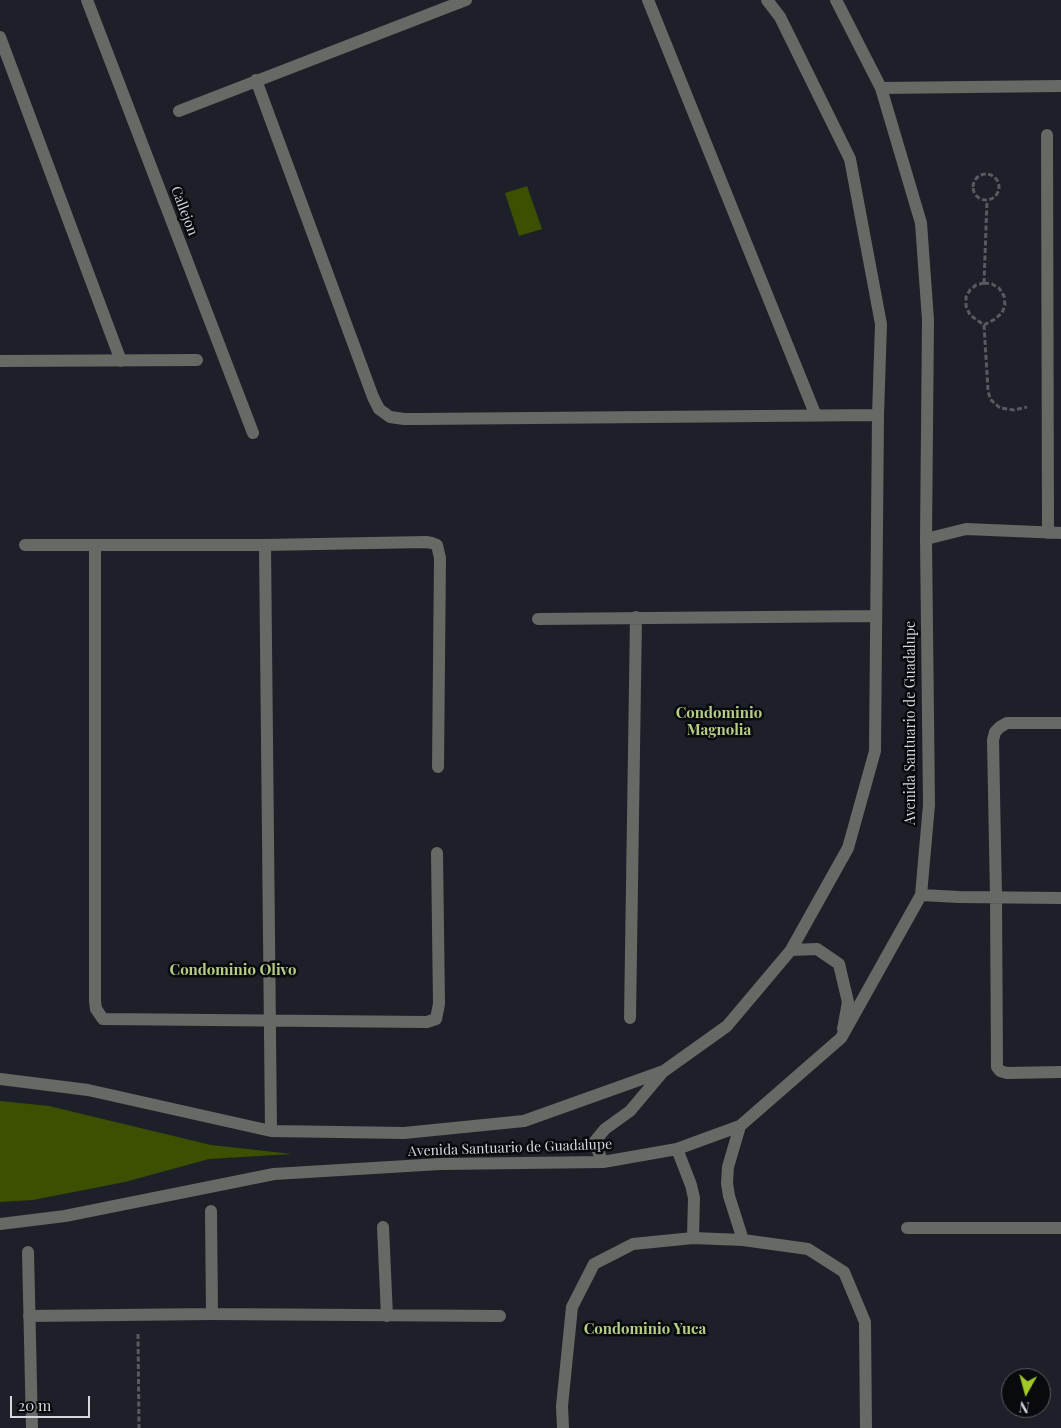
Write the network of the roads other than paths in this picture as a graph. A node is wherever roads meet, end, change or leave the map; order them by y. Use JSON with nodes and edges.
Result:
{"nodes":[{"id":1,"x":87,"y":0,"type":"edge"},
{"id":2,"x":466,"y":0,"type":"edge"},
{"id":3,"x":648,"y":0,"type":"edge"},
{"id":4,"x":767,"y":0,"type":"edge"},
{"id":5,"x":836,"y":0,"type":"edge"},
{"id":6,"x":1,"y":39,"type":"edge"},
{"id":7,"x":256,"y":80,"type":"junction"},
{"id":8,"x":1061,"y":86,"type":"edge"},
{"id":9,"x":881,"y":88,"type":"junction"},
{"id":10,"x":180,"y":111,"type":"dead end"},
{"id":11,"x":1047,"y":135,"type":"dead end"},
{"id":12,"x":197,"y":360,"type":"dead end"},
{"id":13,"x":0,"y":361,"type":"edge"},
{"id":14,"x":121,"y":361,"type":"junction"},
{"id":15,"x":878,"y":415,"type":"junction"},
{"id":16,"x":816,"y":416,"type":"junction"},
{"id":17,"x":253,"y":433,"type":"dead end"},
{"id":18,"x":1055,"y":533,"type":"edge"},
{"id":19,"x":926,"y":539,"type":"junction"},
{"id":20,"x":25,"y":545,"type":"dead end"},
{"id":21,"x":95,"y":545,"type":"junction"},
{"id":22,"x":265,"y":545,"type":"junction"},
{"id":23,"x":876,"y":616,"type":"junction"},
{"id":24,"x":636,"y":617,"type":"junction"},
{"id":25,"x":538,"y":619,"type":"dead end"},
{"id":26,"x":1061,"y":722,"type":"edge"},
{"id":27,"x":438,"y":767,"type":"dead end"},
{"id":28,"x":437,"y":853,"type":"dead end"},
{"id":29,"x":921,"y":895,"type":"junction"},
{"id":30,"x":996,"y":897,"type":"junction"},
{"id":31,"x":1061,"y":898,"type":"edge"},
{"id":32,"x":791,"y":950,"type":"junction"},
{"id":33,"x":630,"y":1018,"type":"dead end"},
{"id":34,"x":270,"y":1021,"type":"junction"},
{"id":35,"x":842,"y":1038,"type":"junction"},
{"id":36,"x":664,"y":1071,"type":"junction"},
{"id":37,"x":1061,"y":1072,"type":"edge"},
{"id":38,"x":0,"y":1078,"type":"edge"},
{"id":39,"x":740,"y":1126,"type":"junction"},
{"id":40,"x":271,"y":1131,"type":"junction"},
{"id":41,"x":677,"y":1149,"type":"junction"},
{"id":42,"x":602,"y":1162,"type":"junction"},
{"id":43,"x":211,"y":1210,"type":"dead end"},
{"id":44,"x":0,"y":1224,"type":"edge"},
{"id":45,"x":383,"y":1227,"type":"dead end"},
{"id":46,"x":907,"y":1228,"type":"dead end"},
{"id":47,"x":1061,"y":1228,"type":"edge"},
{"id":48,"x":693,"y":1238,"type":"junction"},
{"id":49,"x":743,"y":1240,"type":"junction"},
{"id":50,"x":28,"y":1252,"type":"dead end"},
{"id":51,"x":212,"y":1314,"type":"junction"},
{"id":52,"x":29,"y":1316,"type":"junction"},
{"id":53,"x":387,"y":1316,"type":"junction"},
{"id":54,"x":500,"y":1316,"type":"dead end"},
{"id":55,"x":32,"y":1428,"type":"edge"},
{"id":56,"x":563,"y":1428,"type":"edge"},
{"id":57,"x":866,"y":1428,"type":"edge"}],
"edges":[{"from":1,"to":17,"type":"street","name":"Callejon"},
{"from":2,"to":7,"type":"street"},
{"from":3,"to":16,"type":"street"},
{"from":4,"to":15,"type":"street","name":"Avenida Santuario de Guadalupe"},
{"from":5,"to":9,"type":"street","name":"Avenida Santuario de Guadalupe"},
{"from":6,"to":14,"type":"street"},
{"from":7,"to":10,"type":"street"},
{"from":7,"to":16,"type":"street"},
{"from":8,"to":9,"type":"street"},
{"from":9,"to":19,"type":"street","name":"Avenida Santuario de Guadalupe"},
{"from":11,"to":18,"type":"street"},
{"from":12,"to":14,"type":"street"},
{"from":13,"to":14,"type":"street"},
{"from":15,"to":16,"type":"street"},
{"from":15,"to":23,"type":"street","name":"Avenida Santuario de Guadalupe"},
{"from":18,"to":19,"type":"street"},
{"from":19,"to":29,"type":"street","name":"Avenida Santuario de Guadalupe"},
{"from":20,"to":21,"type":"street"},
{"from":21,"to":22,"type":"street"},
{"from":21,"to":34,"type":"street"},
{"from":22,"to":27,"type":"street"},
{"from":22,"to":34,"type":"street"},
{"from":23,"to":24,"type":"street"},
{"from":23,"to":32,"type":"street","name":"Avenida Santuario de Guadalupe"},
{"from":24,"to":25,"type":"street"},
{"from":24,"to":33,"type":"street"},
{"from":26,"to":30,"type":"street"},
{"from":28,"to":34,"type":"street"},
{"from":29,"to":30,"type":"street"},
{"from":29,"to":35,"type":"street","name":"Avenida Santuario de Guadalupe"},
{"from":30,"to":31,"type":"street"},
{"from":30,"to":37,"type":"street"},
{"from":32,"to":35,"type":"street"},
{"from":32,"to":36,"type":"street","name":"Avenida Santuario de Guadalupe"},
{"from":34,"to":40,"type":"street"},
{"from":35,"to":39,"type":"street","name":"Avenida Santuario de Guadalupe"},
{"from":36,"to":40,"type":"street","name":"Avenida Santuario de Guadalupe"},
{"from":36,"to":42,"type":"street"},
{"from":38,"to":40,"type":"street","name":"Avenida Santuario de Guadalupe"},
{"from":39,"to":41,"type":"street","name":"Avenida Santuario de Guadalupe"},
{"from":39,"to":49,"type":"street"},
{"from":41,"to":42,"type":"street","name":"Avenida Santuario de Guadalupe"},
{"from":41,"to":48,"type":"street"},
{"from":42,"to":44,"type":"street","name":"Avenida Santuario de Guadalupe"},
{"from":43,"to":51,"type":"street"},
{"from":45,"to":53,"type":"street"},
{"from":46,"to":47,"type":"street"},
{"from":48,"to":49,"type":"street"},
{"from":48,"to":56,"type":"street"},
{"from":49,"to":57,"type":"street"},
{"from":50,"to":52,"type":"street"},
{"from":51,"to":52,"type":"street"},
{"from":51,"to":53,"type":"street"},
{"from":52,"to":55,"type":"street"},
{"from":53,"to":54,"type":"street"}]}
